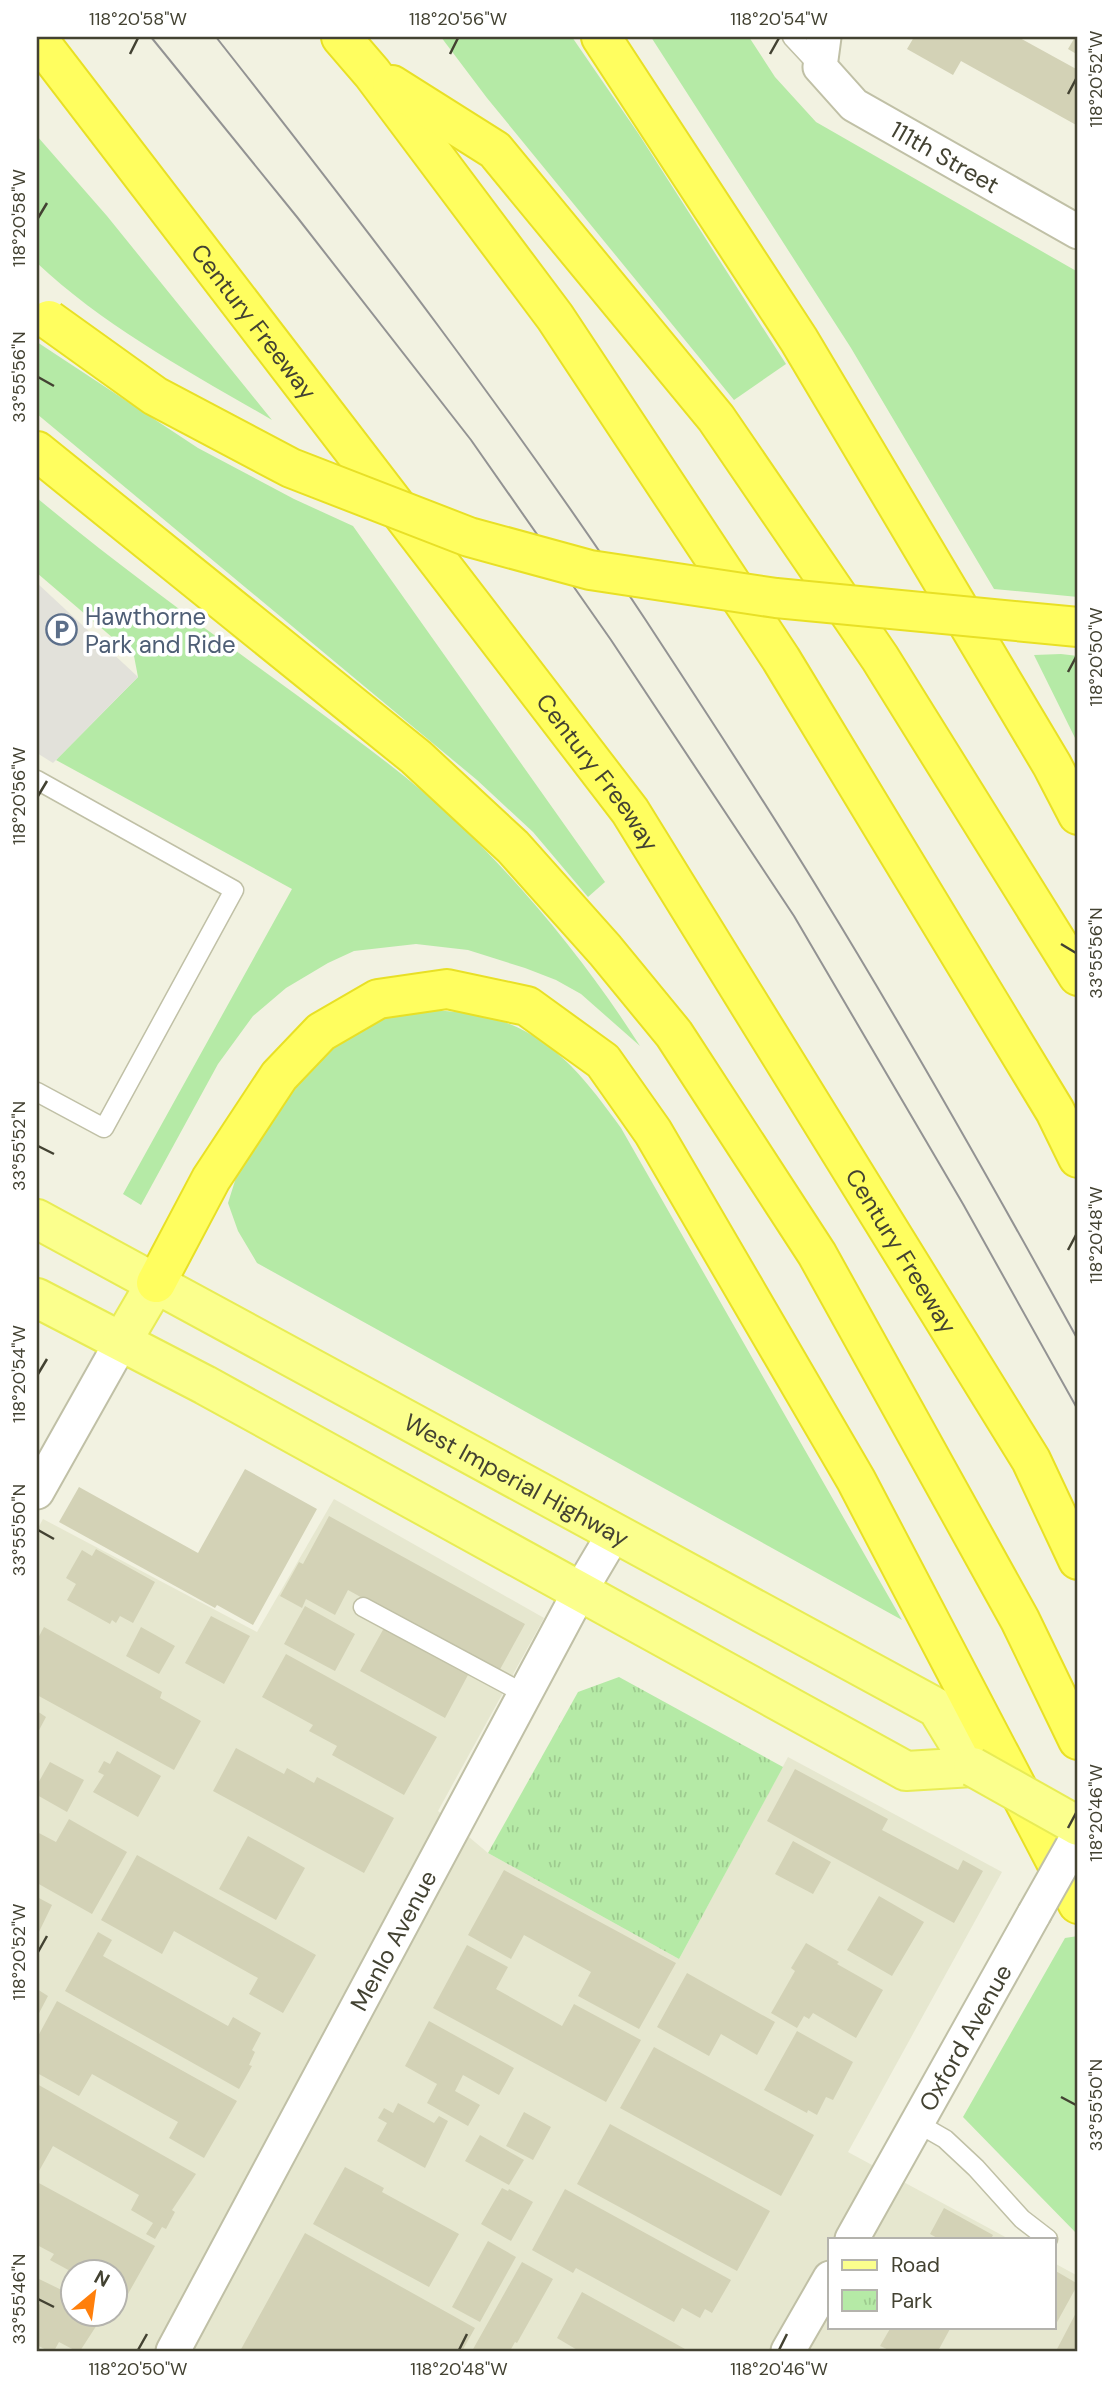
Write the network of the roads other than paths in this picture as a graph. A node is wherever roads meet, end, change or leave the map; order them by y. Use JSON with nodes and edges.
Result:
{"nodes":[{"id":1,"x":341,"y":37,"type":"edge"},
{"id":2,"x":601,"y":37,"type":"edge"},
{"id":3,"x":792,"y":37,"type":"edge"},
{"id":4,"x":37,"y":38,"type":"edge"},
{"id":5,"x":822,"y":52,"type":"edge"},
{"id":6,"x":372,"y":73,"type":"junction"},
{"id":7,"x":1078,"y":232,"type":"edge"},
{"id":8,"x":43,"y":314,"type":"edge"},
{"id":9,"x":37,"y":451,"type":"edge"},
{"id":10,"x":1078,"y":627,"type":"edge"},
{"id":11,"x":37,"y":780,"type":"edge"},
{"id":12,"x":1078,"y":815,"type":"edge"},
{"id":13,"x":1078,"y":976,"type":"edge"},
{"id":14,"x":37,"y":1092,"type":"edge"},
{"id":15,"x":1078,"y":1158,"type":"edge"},
{"id":16,"x":37,"y":1219,"type":"edge"},
{"id":17,"x":156,"y":1283,"type":"junction"},
{"id":18,"x":37,"y":1298,"type":"edge"},
{"id":19,"x":122,"y":1341,"type":"junction"},
{"id":20,"x":37,"y":1492,"type":"edge"},
{"id":21,"x":615,"y":1532,"type":"junction"},
{"id":22,"x":1078,"y":1560,"type":"edge"},
{"id":23,"x":580,"y":1591,"type":"junction"},
{"id":24,"x":363,"y":1607,"type":"dead end"},
{"id":25,"x":525,"y":1694,"type":"junction"},
{"id":26,"x":1078,"y":1740,"type":"edge"},
{"id":27,"x":973,"y":1767,"type":"junction"},
{"id":28,"x":1078,"y":1826,"type":"edge"},
{"id":29,"x":1078,"y":1836,"type":"edge"},
{"id":30,"x":1078,"y":1904,"type":"edge"},
{"id":31,"x":917,"y":2123,"type":"junction"},
{"id":32,"x":853,"y":2238,"type":"edge"},
{"id":33,"x":1047,"y":2238,"type":"edge"},
{"id":34,"x":828,"y":2281,"type":"edge"},
{"id":35,"x":173,"y":2351,"type":"edge"},
{"id":36,"x":788,"y":2351,"type":"edge"}],
"edges":[{"from":1,"to":6,"type":"highway"},
{"from":2,"to":12,"type":"highway"},
{"from":3,"to":5,"type":"lane"},
{"from":4,"to":22,"type":"highway","name":"Century Freeway"},
{"from":5,"to":7,"type":"street","name":"111th Street"},
{"from":6,"to":13,"type":"highway"},
{"from":6,"to":15,"type":"highway"},
{"from":8,"to":10,"type":"highway","bridge":true},
{"from":9,"to":26,"type":"highway"},
{"from":11,"to":14,"type":"lane"},
{"from":16,"to":17,"type":"main road","name":"West Imperial Highway"},
{"from":17,"to":19,"type":"main road"},
{"from":17,"to":21,"type":"main road","name":"West Imperial Highway"},
{"from":17,"to":30,"type":"highway"},
{"from":18,"to":19,"type":"main road"},
{"from":19,"to":20,"type":"street"},
{"from":19,"to":23,"type":"main road"},
{"from":21,"to":23,"type":"street","name":"Menlo Avenue"},
{"from":21,"to":27,"type":"main road","name":"West Imperial Highway"},
{"from":23,"to":25,"type":"street","name":"Menlo Avenue"},
{"from":23,"to":27,"type":"main road"},
{"from":24,"to":25,"type":"lane"},
{"from":25,"to":35,"type":"street","name":"Menlo Avenue"},
{"from":27,"to":28,"type":"main road","name":"West Imperial Highway","bridge":true},
{"from":29,"to":31,"type":"street","name":"Oxford Avenue","bridge":true},
{"from":31,"to":32,"type":"street","name":"Oxford Avenue"},
{"from":31,"to":33,"type":"lane"},
{"from":34,"to":36,"type":"street"}]}
